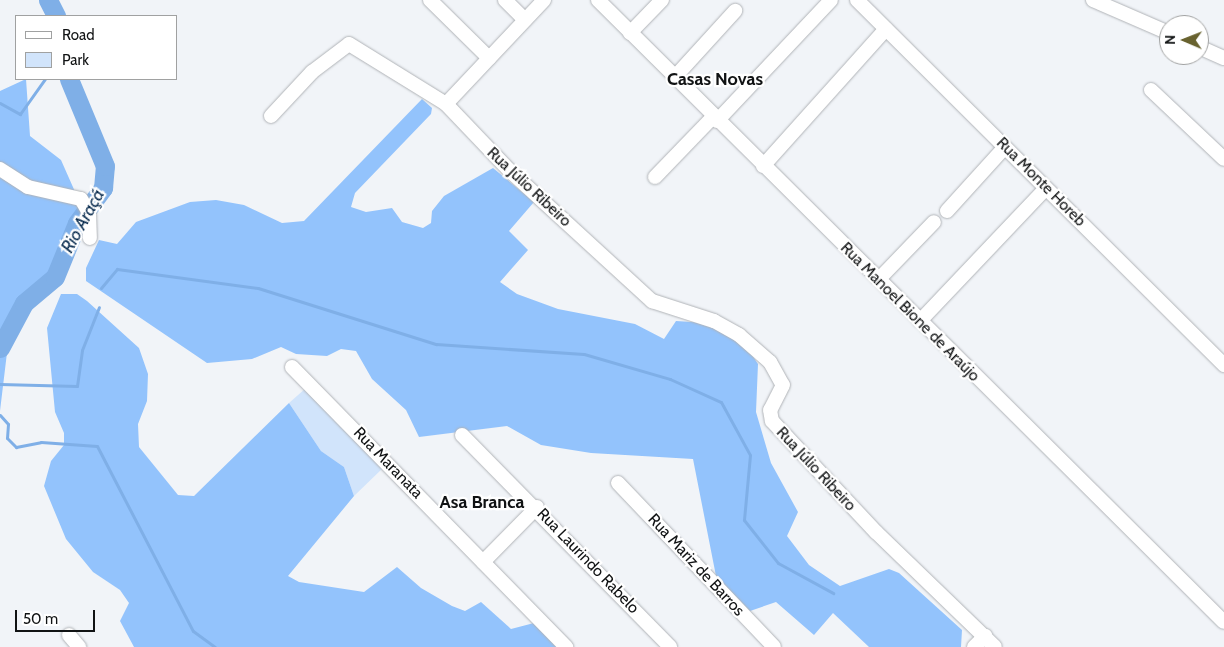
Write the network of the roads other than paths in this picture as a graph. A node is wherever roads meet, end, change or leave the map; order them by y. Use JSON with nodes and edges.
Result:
{"nodes":[{"id":1,"x":430,"y":0,"type":"edge"},
{"id":2,"x":505,"y":0,"type":"edge"},
{"id":3,"x":544,"y":0,"type":"edge"},
{"id":4,"x":598,"y":0,"type":"edge"},
{"id":5,"x":662,"y":0,"type":"edge"},
{"id":6,"x":831,"y":0,"type":"edge"},
{"id":7,"x":857,"y":0,"type":"edge"},
{"id":8,"x":1093,"y":0,"type":"edge"},
{"id":9,"x":735,"y":11,"type":"dead end"},
{"id":10,"x":525,"y":20,"type":"junction"},
{"id":11,"x":886,"y":29,"type":"junction"},
{"id":12,"x":1159,"y":29,"type":"edge"},
{"id":13,"x":630,"y":33,"type":"junction"},
{"id":14,"x":1209,"y":51,"type":"edge"},
{"id":15,"x":489,"y":58,"type":"junction"},
{"id":16,"x":1224,"y":58,"type":"edge"},
{"id":17,"x":674,"y":78,"type":"junction"},
{"id":18,"x":1151,"y":90,"type":"dead end"},
{"id":19,"x":446,"y":104,"type":"junction"},
{"id":20,"x":271,"y":116,"type":"dead end"},
{"id":21,"x":715,"y":119,"type":"junction"},
{"id":22,"x":1005,"y":147,"type":"junction"},
{"id":23,"x":1224,"y":159,"type":"edge"},
{"id":24,"x":763,"y":166,"type":"junction"},
{"id":25,"x":0,"y":169,"type":"edge"},
{"id":26,"x":655,"y":177,"type":"dead end"},
{"id":27,"x":1046,"y":188,"type":"junction"},
{"id":28,"x":946,"y":210,"type":"dead end"},
{"id":29,"x":934,"y":222,"type":"dead end"},
{"id":30,"x":90,"y":238,"type":"dead end"},
{"id":31,"x":879,"y":279,"type":"junction"},
{"id":32,"x":920,"y":321,"type":"junction"},
{"id":33,"x":1224,"y":365,"type":"edge"},
{"id":34,"x":292,"y":367,"type":"dead end"},
{"id":35,"x":462,"y":436,"type":"dead end"},
{"id":36,"x":618,"y":483,"type":"dead end"},
{"id":37,"x":537,"y":508,"type":"junction"},
{"id":38,"x":483,"y":562,"type":"junction"},
{"id":39,"x":1224,"y":622,"type":"edge"},
{"id":40,"x":69,"y":635,"type":"dead end"},
{"id":41,"x":985,"y":636,"type":"junction"},
{"id":42,"x":79,"y":647,"type":"edge"},
{"id":43,"x":566,"y":647,"type":"edge"},
{"id":44,"x":670,"y":647,"type":"edge"},
{"id":45,"x":774,"y":647,"type":"edge"},
{"id":46,"x":974,"y":647,"type":"edge"},
{"id":47,"x":995,"y":647,"type":"edge"}],
"edges":[{"from":1,"to":15,"type":"street"},
{"from":2,"to":10,"type":"street"},
{"from":3,"to":10,"type":"street"},
{"from":4,"to":13,"type":"street","name":"Rua Manoel Bione de Araújo"},
{"from":5,"to":13,"type":"street"},
{"from":6,"to":21,"type":"street"},
{"from":7,"to":11,"type":"street","name":"Rua Monte Horeb"},
{"from":8,"to":12,"type":"street"},
{"from":9,"to":17,"type":"street"},
{"from":10,"to":15,"type":"street"},
{"from":11,"to":22,"type":"street","name":"Rua Monte Horeb"},
{"from":11,"to":24,"type":"street"},
{"from":13,"to":17,"type":"street","name":"Rua Manoel Bione de Araújo"},
{"from":14,"to":16,"type":"street"},
{"from":15,"to":19,"type":"street"},
{"from":17,"to":21,"type":"street","name":"Rua Manoel Bione de Araújo"},
{"from":18,"to":23,"type":"street"},
{"from":19,"to":20,"type":"street"},
{"from":19,"to":41,"type":"street","name":"Rua Júlio Ribeiro"},
{"from":21,"to":24,"type":"street","name":"Rua Manoel Bione de Araújo"},
{"from":21,"to":26,"type":"street"},
{"from":22,"to":27,"type":"street","name":"Rua Monte Horeb"},
{"from":22,"to":28,"type":"street"},
{"from":24,"to":31,"type":"street","name":"Rua Manoel Bione de Araújo"},
{"from":25,"to":30,"type":"street"},
{"from":27,"to":32,"type":"street"},
{"from":27,"to":33,"type":"street","name":"Rua Monte Horeb"},
{"from":29,"to":31,"type":"street"},
{"from":31,"to":32,"type":"street","name":"Rua Manoel Bione de Araújo"},
{"from":32,"to":39,"type":"street","name":"Rua Manoel Bione de Araújo"},
{"from":34,"to":38,"type":"street","name":"Rua Maranata"},
{"from":35,"to":37,"type":"street","name":"Rua Laurindo Rabelo"},
{"from":36,"to":45,"type":"street","name":"Rua Mariz de Barros"},
{"from":37,"to":38,"type":"street"},
{"from":37,"to":44,"type":"street","name":"Rua Laurindo Rabelo"},
{"from":38,"to":43,"type":"street","name":"Rua Maranata"},
{"from":40,"to":42,"type":"street"},
{"from":41,"to":46,"type":"street"},
{"from":41,"to":47,"type":"street","name":"Rua Júlio Ribeiro"}]}
